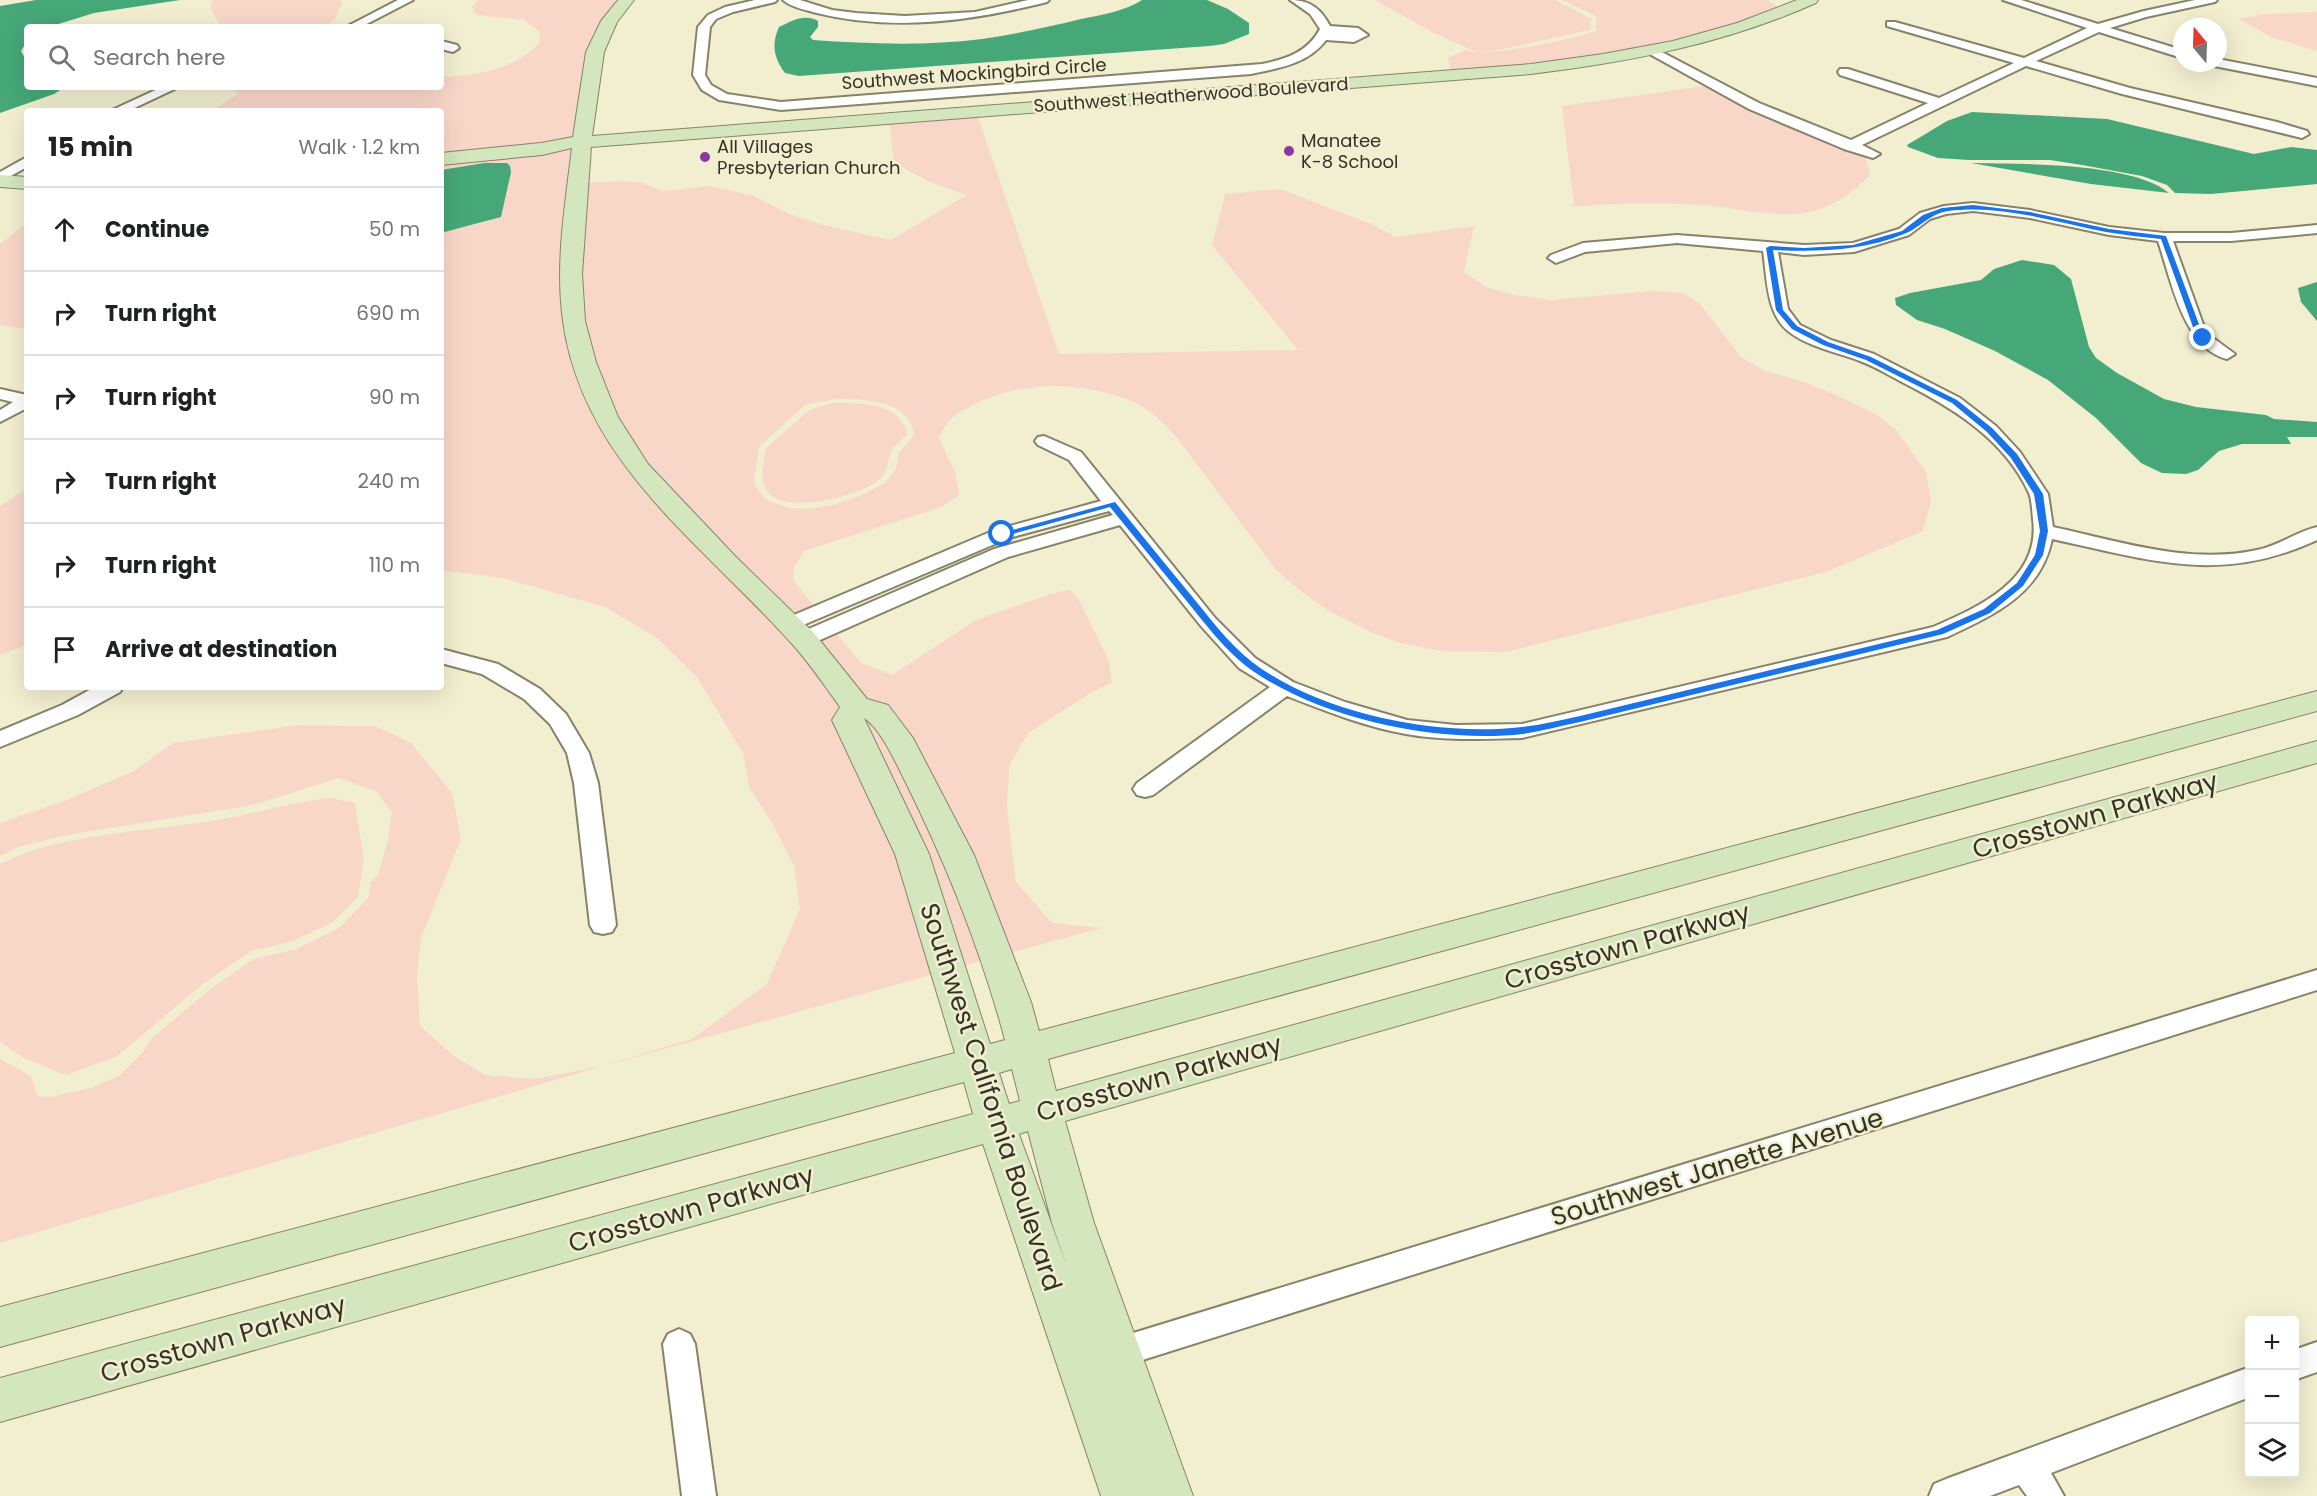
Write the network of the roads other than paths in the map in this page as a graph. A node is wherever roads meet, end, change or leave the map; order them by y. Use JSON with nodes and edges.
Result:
{"nodes":[{"id":1,"x":407,"y":0,"type":"edge"},
{"id":2,"x":626,"y":0,"type":"edge"},
{"id":3,"x":771,"y":0,"type":"edge"},
{"id":4,"x":789,"y":0,"type":"edge"},
{"id":5,"x":1043,"y":0,"type":"edge"},
{"id":6,"x":1296,"y":0,"type":"edge"},
{"id":7,"x":1810,"y":0,"type":"edge"},
{"id":8,"x":2009,"y":0,"type":"edge"},
{"id":9,"x":2211,"y":0,"type":"edge"},
{"id":10,"x":358,"y":24,"type":"edge"},
{"id":11,"x":1891,"y":24,"type":"dead end"},
{"id":12,"x":2097,"y":28,"type":"junction"},
{"id":13,"x":2173,"y":51,"type":"edge"},
{"id":14,"x":1652,"y":52,"type":"junction"},
{"id":15,"x":2024,"y":61,"type":"junction"},
{"id":16,"x":2227,"y":65,"type":"edge"},
{"id":17,"x":1844,"y":72,"type":"dead end"},
{"id":18,"x":2317,"y":82,"type":"edge"},
{"id":19,"x":167,"y":90,"type":"edge"},
{"id":20,"x":1940,"y":103,"type":"junction"},
{"id":21,"x":124,"y":108,"type":"edge"},
{"id":22,"x":2302,"y":134,"type":"dead end"},
{"id":23,"x":573,"y":143,"type":"junction"},
{"id":24,"x":1849,"y":146,"type":"junction"},
{"id":25,"x":444,"y":150,"type":"edge"},
{"id":26,"x":1873,"y":154,"type":"dead end"},
{"id":27,"x":444,"y":159,"type":"edge"},
{"id":28,"x":24,"y":163,"type":"edge"},
{"id":29,"x":0,"y":180,"type":"edge"},
{"id":30,"x":24,"y":183,"type":"edge"},
{"id":31,"x":2317,"y":229,"type":"edge"},
{"id":32,"x":2164,"y":237,"type":"junction"},
{"id":33,"x":1770,"y":248,"type":"junction"},
{"id":34,"x":1556,"y":258,"type":"dead end"},
{"id":35,"x":2227,"y":354,"type":"dead end"},
{"id":36,"x":0,"y":394,"type":"edge"},
{"id":37,"x":24,"y":399,"type":"edge"},
{"id":38,"x":24,"y":402,"type":"edge"},
{"id":39,"x":0,"y":417,"type":"edge"},
{"id":40,"x":1044,"y":441,"type":"dead end"},
{"id":41,"x":1118,"y":511,"type":"junction"},
{"id":42,"x":2044,"y":531,"type":"junction"},
{"id":43,"x":2317,"y":533,"type":"edge"},
{"id":44,"x":796,"y":631,"type":"junction"},
{"id":45,"x":444,"y":657,"type":"edge"},
{"id":46,"x":1285,"y":687,"type":"junction"},
{"id":47,"x":107,"y":690,"type":"edge"},
{"id":48,"x":2317,"y":700,"type":"edge"},
{"id":49,"x":856,"y":706,"type":"junction"},
{"id":50,"x":0,"y":740,"type":"edge"},
{"id":51,"x":2317,"y":752,"type":"edge"},
{"id":52,"x":1145,"y":789,"type":"dead end"},
{"id":53,"x":603,"y":925,"type":"dead end"},
{"id":54,"x":2317,"y":980,"type":"edge"},
{"id":55,"x":1025,"y":1050,"type":"junction"},
{"id":56,"x":978,"y":1063,"type":"junction"},
{"id":57,"x":1041,"y":1111,"type":"junction"},
{"id":58,"x":996,"y":1124,"type":"junction"},
{"id":59,"x":0,"y":1327,"type":"edge"},
{"id":60,"x":679,"y":1344,"type":"dead end"},
{"id":61,"x":1117,"y":1353,"type":"junction"},
{"id":62,"x":2317,"y":1357,"type":"edge"},
{"id":63,"x":2299,"y":1364,"type":"edge"},
{"id":64,"x":2245,"y":1384,"type":"edge"},
{"id":65,"x":0,"y":1400,"type":"edge"},
{"id":66,"x":2025,"y":1466,"type":"junction"},
{"id":67,"x":698,"y":1496,"type":"edge"},
{"id":68,"x":1125,"y":1496,"type":"edge"},
{"id":69,"x":1169,"y":1496,"type":"edge"},
{"id":70,"x":1946,"y":1496,"type":"edge"},
{"id":71,"x":2047,"y":1496,"type":"edge"}],
"edges":[{"from":1,"to":10,"type":"street"},
{"from":2,"to":23,"type":"street","name":"Southwest California Boulevard"},
{"from":3,"to":6,"type":"street","name":"Southwest Mockingbird Circle"},
{"from":4,"to":5,"type":"street"},
{"from":7,"to":14,"type":"street","name":"Southwest Heatherwood Boulevard"},
{"from":8,"to":12,"type":"street"},
{"from":9,"to":12,"type":"street"},
{"from":11,"to":15,"type":"street"},
{"from":12,"to":13,"type":"street"},
{"from":12,"to":15,"type":"street"},
{"from":14,"to":23,"type":"street","name":"Southwest Heatherwood Boulevard"},
{"from":14,"to":24,"type":"street"},
{"from":15,"to":20,"type":"street"},
{"from":15,"to":22,"type":"street"},
{"from":16,"to":18,"type":"street"},
{"from":17,"to":20,"type":"street"},
{"from":19,"to":21,"type":"street"},
{"from":20,"to":24,"type":"street"},
{"from":23,"to":25,"type":"street","name":"Southwest Heatherwood Boulevard"},
{"from":23,"to":27,"type":"street","name":"Southwest Heatherwood Boulevard"},
{"from":23,"to":44,"type":"street","name":"Southwest California Boulevard"},
{"from":24,"to":26,"type":"street"},
{"from":28,"to":29,"type":"street"},
{"from":29,"to":30,"type":"street"},
{"from":31,"to":32,"type":"street"},
{"from":32,"to":33,"type":"street"},
{"from":32,"to":35,"type":"street"},
{"from":33,"to":34,"type":"street"},
{"from":33,"to":42,"type":"street"},
{"from":36,"to":37,"type":"street"},
{"from":38,"to":39,"type":"street"},
{"from":40,"to":41,"type":"street"},
{"from":41,"to":44,"type":"street"},
{"from":41,"to":46,"type":"street"},
{"from":42,"to":43,"type":"street"},
{"from":42,"to":46,"type":"street"},
{"from":44,"to":49,"type":"street","name":"Southwest California Boulevard"},
{"from":45,"to":53,"type":"street"},
{"from":46,"to":52,"type":"street"},
{"from":47,"to":50,"type":"street"},
{"from":48,"to":55,"type":"street"},
{"from":49,"to":55,"type":"street","name":"Southwest California Boulevard"},
{"from":49,"to":56,"type":"street","name":"Southwest California Boulevard"},
{"from":51,"to":57,"type":"street","name":"Crosstown Parkway"},
{"from":54,"to":61,"type":"street","name":"Southwest Janette Avenue"},
{"from":55,"to":56,"type":"street"},
{"from":55,"to":57,"type":"street","name":"Southwest California Boulevard"},
{"from":56,"to":58,"type":"street","name":"Southwest California Boulevard"},
{"from":56,"to":59,"type":"street"},
{"from":57,"to":58,"type":"street","name":"Crosstown Parkway"},
{"from":57,"to":61,"type":"street","name":"Southwest California Boulevard"},
{"from":58,"to":65,"type":"street","name":"Crosstown Parkway"},
{"from":58,"to":68,"type":"street","name":"Southwest California Boulevard"},
{"from":60,"to":67,"type":"street"},
{"from":61,"to":69,"type":"street","name":"Southwest California Boulevard"},
{"from":62,"to":63,"type":"street"},
{"from":64,"to":66,"type":"street"},
{"from":66,"to":70,"type":"street"},
{"from":66,"to":71,"type":"street"}]}
